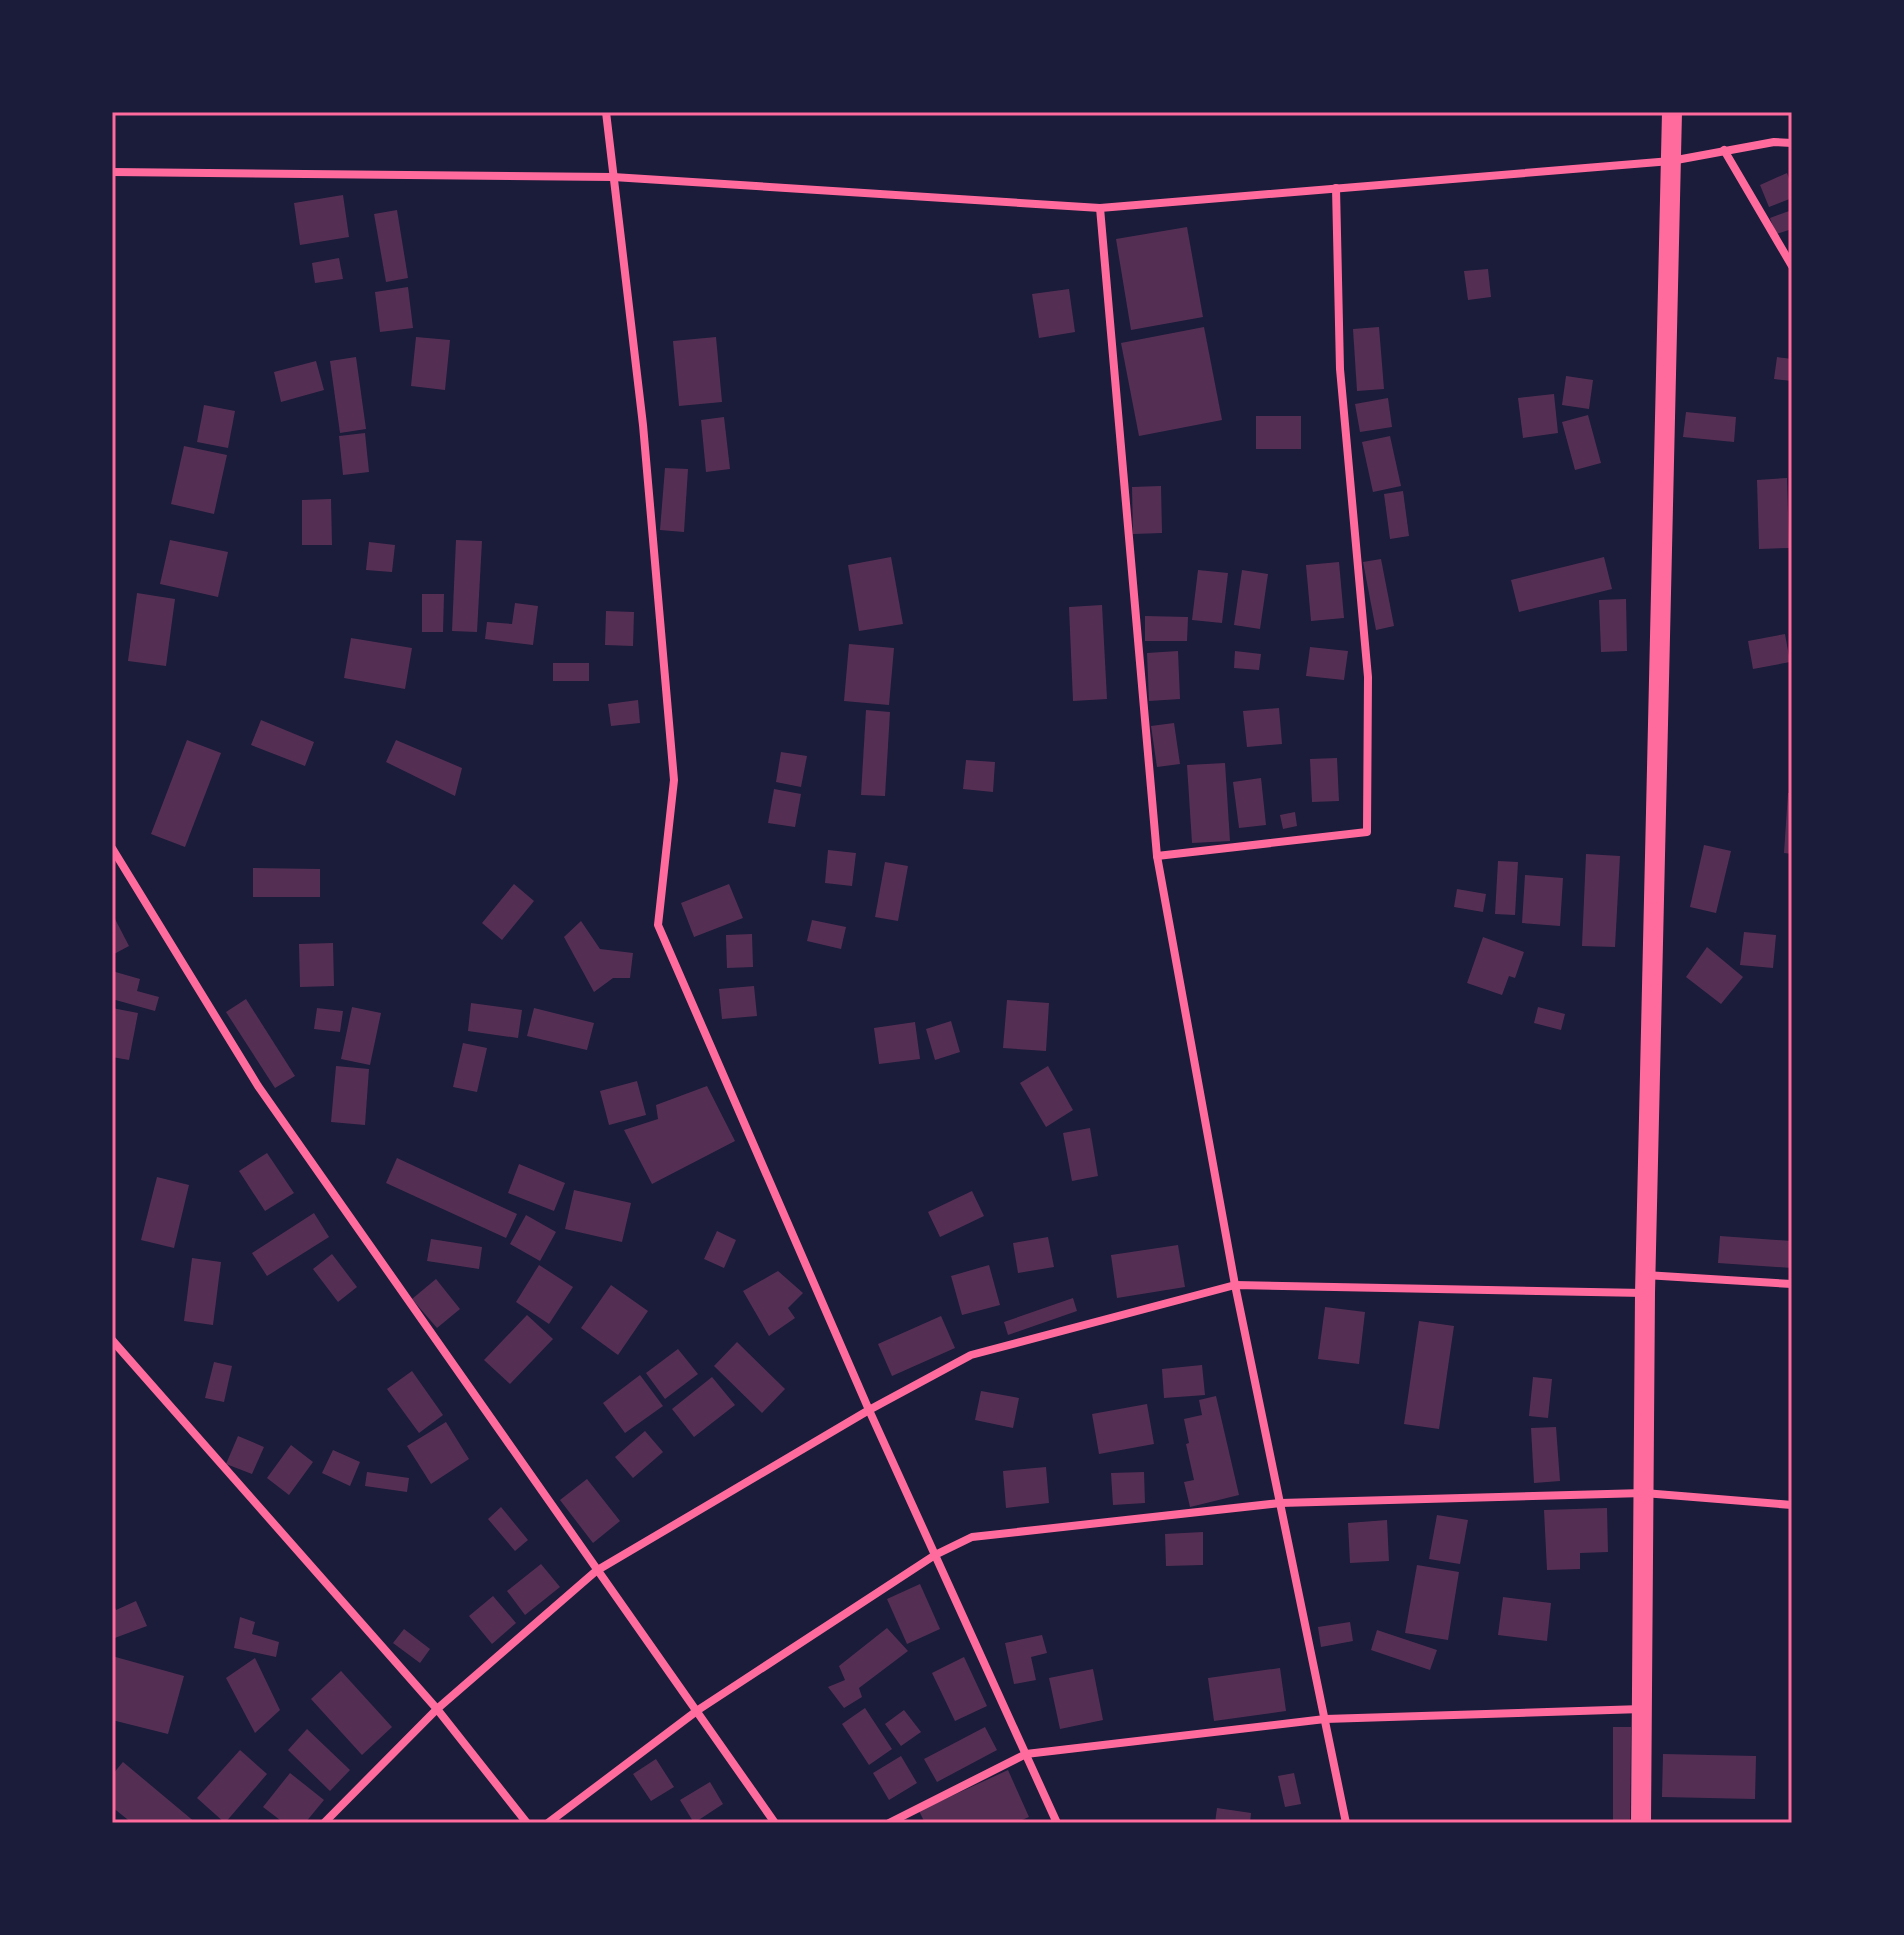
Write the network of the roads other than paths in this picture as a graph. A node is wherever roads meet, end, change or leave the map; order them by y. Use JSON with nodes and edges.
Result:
{"nodes":[{"id":1,"x":606,"y":112,"type":"edge"},
{"id":2,"x":1672,"y":112,"type":"edge"},
{"id":3,"x":1792,"y":143,"type":"edge"},
{"id":4,"x":1724,"y":150,"type":"junction"},
{"id":5,"x":1671,"y":161,"type":"junction"},
{"id":6,"x":112,"y":172,"type":"edge"},
{"id":7,"x":613,"y":177,"type":"junction"},
{"id":8,"x":1336,"y":188,"type":"junction"},
{"id":9,"x":1100,"y":208,"type":"junction"},
{"id":10,"x":1792,"y":266,"type":"edge"},
{"id":11,"x":112,"y":848,"type":"edge"},
{"id":12,"x":1157,"y":856,"type":"junction"},
{"id":13,"x":1645,"y":1284,"type":"junction"},
{"id":14,"x":1792,"y":1284,"type":"edge"},
{"id":15,"x":1235,"y":1285,"type":"junction"},
{"id":16,"x":112,"y":1340,"type":"edge"},
{"id":17,"x":869,"y":1410,"type":"junction"},
{"id":18,"x":1644,"y":1493,"type":"junction"},
{"id":19,"x":1280,"y":1503,"type":"junction"},
{"id":20,"x":1792,"y":1505,"type":"edge"},
{"id":21,"x":935,"y":1555,"type":"junction"},
{"id":22,"x":596,"y":1571,"type":"junction"},
{"id":23,"x":437,"y":1709,"type":"junction"},
{"id":24,"x":1642,"y":1709,"type":"junction"},
{"id":25,"x":698,"y":1710,"type":"junction"},
{"id":26,"x":1325,"y":1719,"type":"junction"},
{"id":27,"x":1026,"y":1754,"type":"junction"},
{"id":28,"x":324,"y":1823,"type":"edge"},
{"id":29,"x":527,"y":1823,"type":"edge"},
{"id":30,"x":548,"y":1823,"type":"edge"},
{"id":31,"x":775,"y":1823,"type":"edge"},
{"id":32,"x":889,"y":1823,"type":"edge"},
{"id":33,"x":1057,"y":1823,"type":"edge"},
{"id":34,"x":1346,"y":1823,"type":"edge"},
{"id":35,"x":1641,"y":1823,"type":"edge"}],
"edges":[{"from":1,"to":7,"type":"street"},
{"from":2,"to":5,"type":"main road"},
{"from":3,"to":4,"type":"street"},
{"from":4,"to":5,"type":"street"},
{"from":4,"to":10,"type":"street"},
{"from":5,"to":8,"type":"street"},
{"from":5,"to":13,"type":"main road"},
{"from":6,"to":7,"type":"street"},
{"from":7,"to":9,"type":"street"},
{"from":7,"to":17,"type":"street"},
{"from":8,"to":9,"type":"street"},
{"from":8,"to":12,"type":"street"},
{"from":9,"to":12,"type":"street"},
{"from":11,"to":22,"type":"street"},
{"from":12,"to":15,"type":"street"},
{"from":13,"to":14,"type":"street"},
{"from":13,"to":15,"type":"street"},
{"from":13,"to":18,"type":"main road"},
{"from":15,"to":17,"type":"street"},
{"from":15,"to":19,"type":"street"},
{"from":16,"to":23,"type":"street"},
{"from":17,"to":21,"type":"street"},
{"from":17,"to":22,"type":"street"},
{"from":18,"to":19,"type":"street"},
{"from":18,"to":20,"type":"street"},
{"from":18,"to":24,"type":"main road"},
{"from":19,"to":21,"type":"street"},
{"from":19,"to":26,"type":"street"},
{"from":21,"to":25,"type":"street"},
{"from":21,"to":27,"type":"street"},
{"from":22,"to":23,"type":"street"},
{"from":22,"to":25,"type":"street"},
{"from":23,"to":28,"type":"street"},
{"from":23,"to":29,"type":"street"},
{"from":24,"to":26,"type":"street"},
{"from":24,"to":35,"type":"main road"},
{"from":25,"to":30,"type":"street"},
{"from":25,"to":31,"type":"street"},
{"from":26,"to":27,"type":"street"},
{"from":26,"to":34,"type":"street"},
{"from":27,"to":32,"type":"street"},
{"from":27,"to":33,"type":"street"}]}
